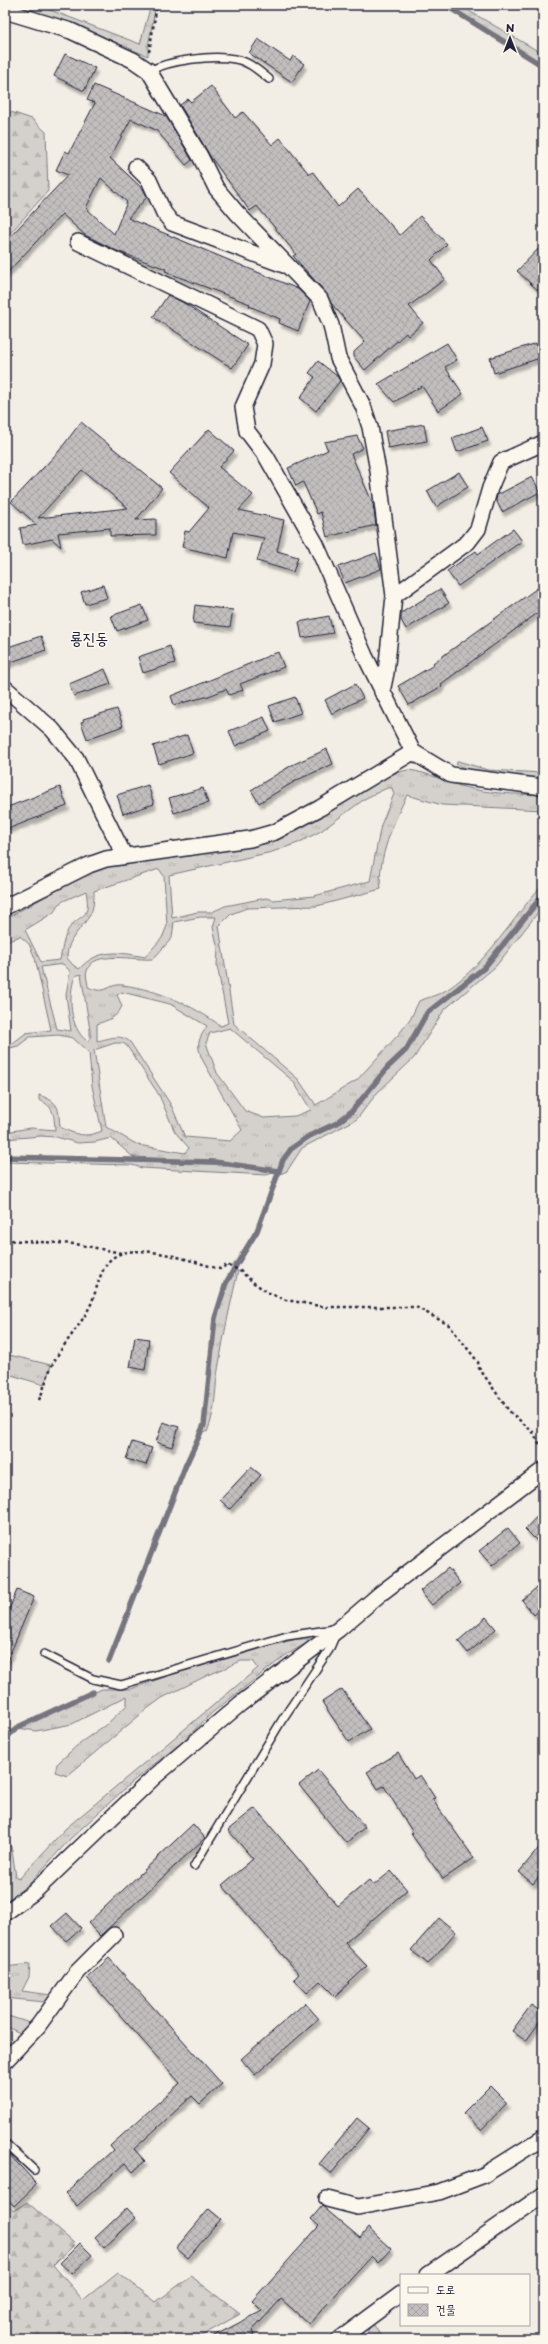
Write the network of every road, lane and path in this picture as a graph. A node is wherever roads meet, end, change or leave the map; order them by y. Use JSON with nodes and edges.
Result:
{"nodes":[{"id":1,"x":157,"y":5,"type":"edge"},
{"id":2,"x":5,"y":11,"type":"edge"},
{"id":3,"x":149,"y":71,"type":"junction"},
{"id":4,"x":269,"y":79,"type":"dead end"},
{"id":5,"x":136,"y":167,"type":"dead end"},
{"id":6,"x":78,"y":242,"type":"dead end"},
{"id":7,"x":288,"y":266,"type":"junction"},
{"id":8,"x":543,"y":443,"type":"edge"},
{"id":9,"x":394,"y":596,"type":"junction"},
{"id":10,"x":5,"y":688,"type":"edge"},
{"id":11,"x":382,"y":692,"type":"junction"},
{"id":12,"x":413,"y":752,"type":"junction"},
{"id":13,"x":543,"y":787,"type":"edge"},
{"id":14,"x":124,"y":856,"type":"junction"},
{"id":15,"x":5,"y":907,"type":"edge"},
{"id":16,"x":5,"y":1240,"type":"edge"},
{"id":17,"x":122,"y":1253,"type":"junction"},
{"id":18,"x":39,"y":1400,"type":"dead end"},
{"id":19,"x":543,"y":1446,"type":"edge"},
{"id":20,"x":543,"y":1470,"type":"edge"},
{"id":21,"x":339,"y":1629,"type":"junction"},
{"id":22,"x":44,"y":1654,"type":"dead end"},
{"id":23,"x":194,"y":1866,"type":"dead end"},
{"id":24,"x":5,"y":1913,"type":"edge"},
{"id":25,"x":114,"y":1935,"type":"dead end"},
{"id":26,"x":5,"y":2061,"type":"edge"},
{"id":27,"x":543,"y":2138,"type":"edge"},
{"id":28,"x":5,"y":2142,"type":"edge"},
{"id":29,"x":34,"y":2170,"type":"dead end"},
{"id":30,"x":543,"y":2195,"type":"edge"},
{"id":31,"x":327,"y":2199,"type":"dead end"},
{"id":32,"x":429,"y":2274,"type":"edge"},
{"id":33,"x":400,"y":2295,"type":"edge"},
{"id":34,"x":348,"y":2336,"type":"edge"}],
"edges":[{"from":1,"to":3,"type":"path"},
{"from":2,"to":3,"type":"street"},
{"from":3,"to":4,"type":"lane"},
{"from":3,"to":7,"type":"street"},
{"from":5,"to":7,"type":"street"},
{"from":6,"to":11,"type":"street"},
{"from":7,"to":9,"type":"street"},
{"from":8,"to":9,"type":"street"},
{"from":9,"to":11,"type":"street"},
{"from":10,"to":14,"type":"street"},
{"from":11,"to":12,"type":"street"},
{"from":12,"to":13,"type":"street"},
{"from":12,"to":14,"type":"street"},
{"from":14,"to":15,"type":"street"},
{"from":16,"to":17,"type":"path"},
{"from":17,"to":18,"type":"path"},
{"from":17,"to":19,"type":"path"},
{"from":20,"to":21,"type":"street"},
{"from":21,"to":22,"type":"lane"},
{"from":21,"to":23,"type":"lane"},
{"from":21,"to":24,"type":"street"},
{"from":25,"to":26,"type":"street"},
{"from":27,"to":31,"type":"street"},
{"from":28,"to":29,"type":"lane"},
{"from":30,"to":32,"type":"street"},
{"from":33,"to":34,"type":"street"}]}
